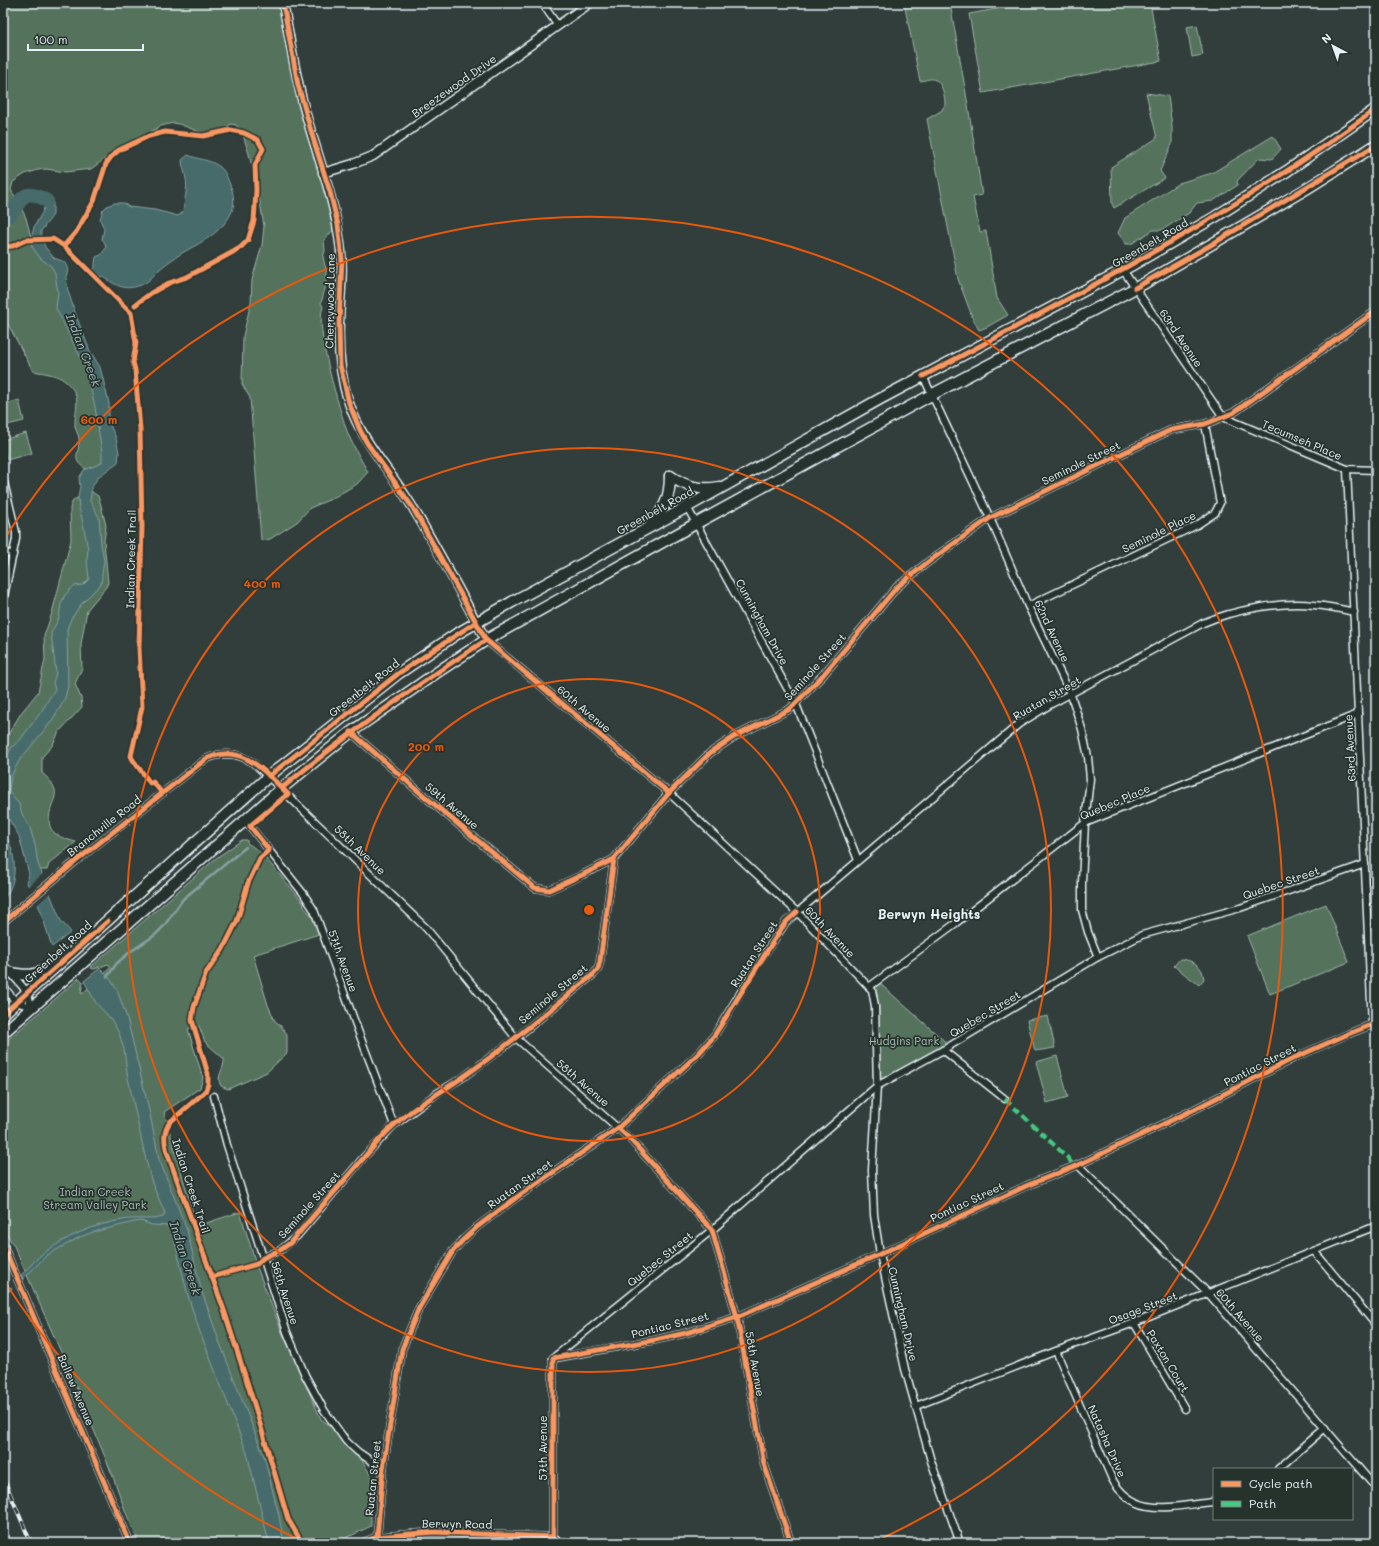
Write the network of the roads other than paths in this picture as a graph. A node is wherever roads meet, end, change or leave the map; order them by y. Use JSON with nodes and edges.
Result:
{"nodes":[{"id":1,"x":283,"y":3,"type":"edge"},
{"id":2,"x":542,"y":3,"type":"edge"},
{"id":3,"x":590,"y":3,"type":"edge"},
{"id":4,"x":558,"y":26,"type":"junction"},
{"id":5,"x":1376,"y":109,"type":"edge"},
{"id":6,"x":1376,"y":145,"type":"edge"},
{"id":7,"x":1376,"y":152,"type":"edge"},
{"id":8,"x":1343,"y":166,"type":"junction"},
{"id":9,"x":323,"y":173,"type":"junction"},
{"id":10,"x":1122,"y":270,"type":"junction"},
{"id":11,"x":1135,"y":288,"type":"junction"},
{"id":12,"x":1376,"y":311,"type":"edge"},
{"id":13,"x":923,"y":376,"type":"junction"},
{"id":14,"x":933,"y":394,"type":"junction"},
{"id":15,"x":1223,"y":417,"type":"junction"},
{"id":16,"x":1204,"y":424,"type":"junction"},
{"id":17,"x":1347,"y":469,"type":"junction"},
{"id":18,"x":1376,"y":470,"type":"edge"},
{"id":19,"x":3,"y":478,"type":"edge"},
{"id":20,"x":726,"y":486,"type":"junction"},
{"id":21,"x":687,"y":507,"type":"junction"},
{"id":22,"x":990,"y":518,"type":"junction"},
{"id":23,"x":696,"y":523,"type":"junction"},
{"id":24,"x":647,"y":530,"type":"junction"},
{"id":25,"x":3,"y":552,"type":"edge"},
{"id":26,"x":13,"y":555,"type":"junction"},
{"id":27,"x":3,"y":601,"type":"edge"},
{"id":28,"x":1028,"y":606,"type":"junction"},
{"id":29,"x":1354,"y":612,"type":"junction"},
{"id":30,"x":476,"y":622,"type":"junction"},
{"id":31,"x":486,"y":640,"type":"junction"},
{"id":32,"x":1071,"y":695,"type":"junction"},
{"id":33,"x":796,"y":704,"type":"junction"},
{"id":34,"x":1358,"y":714,"type":"junction"},
{"id":35,"x":351,"y":732,"type":"junction"},
{"id":36,"x":269,"y":776,"type":"junction"},
{"id":37,"x":282,"y":788,"type":"junction"},
{"id":38,"x":669,"y":793,"type":"junction"},
{"id":39,"x":245,"y":820,"type":"junction"},
{"id":40,"x":1085,"y":823,"type":"junction"},
{"id":41,"x":614,"y":858,"type":"junction"},
{"id":42,"x":858,"y":860,"type":"junction"},
{"id":43,"x":1365,"y":864,"type":"junction"},
{"id":44,"x":797,"y":912,"type":"junction"},
{"id":45,"x":3,"y":922,"type":"edge"},
{"id":46,"x":1098,"y":957,"type":"junction"},
{"id":47,"x":6,"y":968,"type":"edge"},
{"id":48,"x":55,"y":968,"type":"junction"},
{"id":49,"x":3,"y":986,"type":"edge"},
{"id":50,"x":869,"y":987,"type":"junction"},
{"id":51,"x":28,"y":992,"type":"junction"},
{"id":52,"x":16,"y":1002,"type":"junction"},
{"id":53,"x":31,"y":1007,"type":"junction"},
{"id":54,"x":3,"y":1014,"type":"edge"},
{"id":55,"x":1374,"y":1024,"type":"edge"},
{"id":56,"x":3,"y":1032,"type":"edge"},
{"id":57,"x":516,"y":1038,"type":"junction"},
{"id":58,"x":943,"y":1050,"type":"junction"},
{"id":59,"x":877,"y":1086,"type":"junction"},
{"id":60,"x":214,"y":1096,"type":"dead end"},
{"id":61,"x":1005,"y":1099,"type":"dead end"},
{"id":62,"x":394,"y":1125,"type":"junction"},
{"id":63,"x":618,"y":1128,"type":"junction"},
{"id":64,"x":1078,"y":1164,"type":"junction"},
{"id":65,"x":1376,"y":1226,"type":"edge"},
{"id":66,"x":712,"y":1230,"type":"junction"},
{"id":67,"x":3,"y":1245,"type":"edge"},
{"id":68,"x":1314,"y":1250,"type":"junction"},
{"id":69,"x":880,"y":1254,"type":"junction"},
{"id":70,"x":263,"y":1258,"type":"junction"},
{"id":71,"x":1208,"y":1294,"type":"junction"},
{"id":72,"x":737,"y":1317,"type":"junction"},
{"id":73,"x":1134,"y":1323,"type":"junction"},
{"id":74,"x":1376,"y":1325,"type":"edge"},
{"id":75,"x":1056,"y":1351,"type":"junction"},
{"id":76,"x":553,"y":1358,"type":"junction"},
{"id":77,"x":916,"y":1406,"type":"junction"},
{"id":78,"x":1186,"y":1409,"type":"dead end"},
{"id":79,"x":1325,"y":1428,"type":"junction"},
{"id":80,"x":1279,"y":1468,"type":"edge"},
{"id":81,"x":383,"y":1469,"type":"junction"},
{"id":82,"x":1376,"y":1488,"type":"edge"},
{"id":83,"x":1213,"y":1502,"type":"edge"},
{"id":84,"x":553,"y":1537,"type":"junction"},
{"id":85,"x":377,"y":1538,"type":"junction"},
{"id":86,"x":130,"y":1543,"type":"edge"},
{"id":87,"x":362,"y":1543,"type":"edge"},
{"id":88,"x":563,"y":1543,"type":"edge"},
{"id":89,"x":791,"y":1543,"type":"edge"},
{"id":90,"x":960,"y":1543,"type":"edge"}],
"edges":[{"from":1,"to":9,"type":"street","name":"Cherrywood Lane"},
{"from":2,"to":4,"type":"street"},
{"from":3,"to":4,"type":"street","name":"Breezewood Drive"},
{"from":4,"to":9,"type":"street","name":"Breezewood Drive"},
{"from":5,"to":10,"type":"main road","name":"Greenbelt Road"},
{"from":6,"to":8,"type":"main road"},
{"from":7,"to":8,"type":"main road"},
{"from":8,"to":11,"type":"main road"},
{"from":9,"to":30,"type":"street","name":"Cherrywood Lane"},
{"from":10,"to":11,"type":"street","name":"63rd Avenue"},
{"from":10,"to":13,"type":"main road","name":"Greenbelt Road"},
{"from":11,"to":14,"type":"main road"},
{"from":11,"to":15,"type":"street","name":"63rd Avenue"},
{"from":12,"to":15,"type":"street","name":"Seminole Street"},
{"from":13,"to":14,"type":"street","name":"62nd Avenue"},
{"from":13,"to":20,"type":"main road","name":"Greenbelt Road"},
{"from":14,"to":22,"type":"street","name":"62nd Avenue"},
{"from":14,"to":23,"type":"main road"},
{"from":15,"to":16,"type":"street","name":"Seminole Street"},
{"from":15,"to":17,"type":"street","name":"Tecumseh Place"},
{"from":16,"to":22,"type":"street","name":"Seminole Street"},
{"from":16,"to":28,"type":"street","name":"Seminole Place"},
{"from":17,"to":18,"type":"street","name":"Tecumseh Place"},
{"from":17,"to":29,"type":"street","name":"63rd Avenue"},
{"from":19,"to":26,"type":"street"},
{"from":20,"to":21,"type":"main road","name":"Greenbelt Road"},
{"from":20,"to":24,"type":"main road"},
{"from":21,"to":23,"type":"street","name":"Cunningham Drive"},
{"from":21,"to":24,"type":"main road","name":"Greenbelt Road"},
{"from":22,"to":28,"type":"street","name":"62nd Avenue"},
{"from":22,"to":33,"type":"street","name":"Seminole Street"},
{"from":23,"to":31,"type":"main road"},
{"from":23,"to":33,"type":"street","name":"Cunningham Drive"},
{"from":24,"to":30,"type":"main road","name":"Greenbelt Road"},
{"from":25,"to":26,"type":"street"},
{"from":26,"to":27,"type":"street"},
{"from":28,"to":32,"type":"street","name":"62nd Avenue"},
{"from":29,"to":32,"type":"street","name":"Ruatan Street"},
{"from":29,"to":34,"type":"street","name":"63rd Avenue"},
{"from":30,"to":31,"type":"street","name":"Cherrywood Lane"},
{"from":30,"to":36,"type":"main road","name":"Greenbelt Road"},
{"from":31,"to":35,"type":"main road"},
{"from":31,"to":38,"type":"street","name":"60th Avenue"},
{"from":32,"to":40,"type":"street","name":"62nd Avenue"},
{"from":32,"to":42,"type":"street","name":"Ruatan Street"},
{"from":33,"to":38,"type":"street","name":"Seminole Street"},
{"from":33,"to":42,"type":"street","name":"Cunningham Drive"},
{"from":34,"to":40,"type":"street","name":"Quebec Place"},
{"from":34,"to":43,"type":"street","name":"63rd Avenue"},
{"from":35,"to":37,"type":"main road"},
{"from":35,"to":41,"type":"street","name":"59th Avenue"},
{"from":36,"to":37,"type":"street","name":"Branchville Road"},
{"from":36,"to":45,"type":"street","name":"Branchville Road"},
{"from":36,"to":48,"type":"main road","name":"Greenbelt Road"},
{"from":37,"to":39,"type":"main road"},
{"from":37,"to":57,"type":"street","name":"58th Avenue"},
{"from":38,"to":41,"type":"street","name":"Seminole Street"},
{"from":38,"to":44,"type":"street","name":"60th Avenue"},
{"from":39,"to":53,"type":"main road"},
{"from":39,"to":62,"type":"street","name":"57th Avenue"},
{"from":40,"to":46,"type":"street","name":"62nd Avenue"},
{"from":40,"to":50,"type":"street","name":"Quebec Place"},
{"from":41,"to":57,"type":"street","name":"Seminole Street"},
{"from":42,"to":44,"type":"street","name":"Ruatan Street"},
{"from":43,"to":46,"type":"street","name":"Quebec Street"},
{"from":43,"to":55,"type":"street","name":"63rd Avenue"},
{"from":44,"to":50,"type":"street","name":"60th Avenue"},
{"from":44,"to":63,"type":"street","name":"Ruatan Street"},
{"from":46,"to":58,"type":"street","name":"Quebec Street"},
{"from":47,"to":48,"type":"main road"},
{"from":47,"to":51,"type":"street"},
{"from":48,"to":51,"type":"main road","name":"Greenbelt Road"},
{"from":49,"to":52,"type":"street"},
{"from":50,"to":59,"type":"street","name":"Cunningham Drive"},
{"from":51,"to":52,"type":"main road","name":"Greenbelt Road"},
{"from":51,"to":53,"type":"street"},
{"from":52,"to":53,"type":"street"},
{"from":52,"to":54,"type":"main road","name":"Greenbelt Road"},
{"from":53,"to":56,"type":"main road"},
{"from":55,"to":64,"type":"street","name":"Pontiac Street"},
{"from":57,"to":62,"type":"street","name":"Seminole Street"},
{"from":57,"to":63,"type":"street","name":"58th Avenue"},
{"from":58,"to":59,"type":"street","name":"Quebec Street"},
{"from":58,"to":61,"type":"street"},
{"from":59,"to":66,"type":"street","name":"Quebec Street"},
{"from":59,"to":69,"type":"street","name":"Cunningham Drive"},
{"from":60,"to":70,"type":"street","name":"56th Avenue"},
{"from":62,"to":70,"type":"street","name":"Seminole Street"},
{"from":63,"to":66,"type":"street","name":"58th Avenue"},
{"from":63,"to":81,"type":"street","name":"Ruatan Street"},
{"from":64,"to":69,"type":"street","name":"Pontiac Street"},
{"from":64,"to":71,"type":"street","name":"60th Avenue"},
{"from":65,"to":68,"type":"street","name":"Osage Street"},
{"from":66,"to":72,"type":"street","name":"58th Avenue"},
{"from":66,"to":76,"type":"street","name":"Quebec Street"},
{"from":67,"to":86,"type":"street","name":"Ballew Avenue"},
{"from":68,"to":71,"type":"street","name":"Osage Street"},
{"from":68,"to":74,"type":"street"},
{"from":69,"to":72,"type":"street","name":"Pontiac Street"},
{"from":69,"to":77,"type":"street","name":"Cunningham Drive"},
{"from":70,"to":81,"type":"street","name":"56th Avenue"},
{"from":71,"to":73,"type":"street","name":"Osage Street"},
{"from":71,"to":79,"type":"street","name":"60th Avenue"},
{"from":72,"to":76,"type":"street","name":"Pontiac Street"},
{"from":72,"to":89,"type":"street","name":"58th Avenue"},
{"from":73,"to":75,"type":"street","name":"Osage Street"},
{"from":73,"to":78,"type":"street","name":"Paxton Court"},
{"from":75,"to":77,"type":"street","name":"Osage Street"},
{"from":75,"to":83,"type":"street","name":"Natasha Drive"},
{"from":76,"to":84,"type":"street","name":"57th Avenue"},
{"from":77,"to":90,"type":"street","name":"Cunningham Drive"},
{"from":79,"to":80,"type":"street"},
{"from":79,"to":82,"type":"street","name":"60th Avenue"},
{"from":81,"to":85,"type":"street","name":"Ruatan Street"},
{"from":84,"to":85,"type":"street","name":"Berwyn Road"},
{"from":84,"to":88,"type":"street","name":"Berwyn Road"},
{"from":85,"to":87,"type":"street","name":"Berwyn Road"}]}
